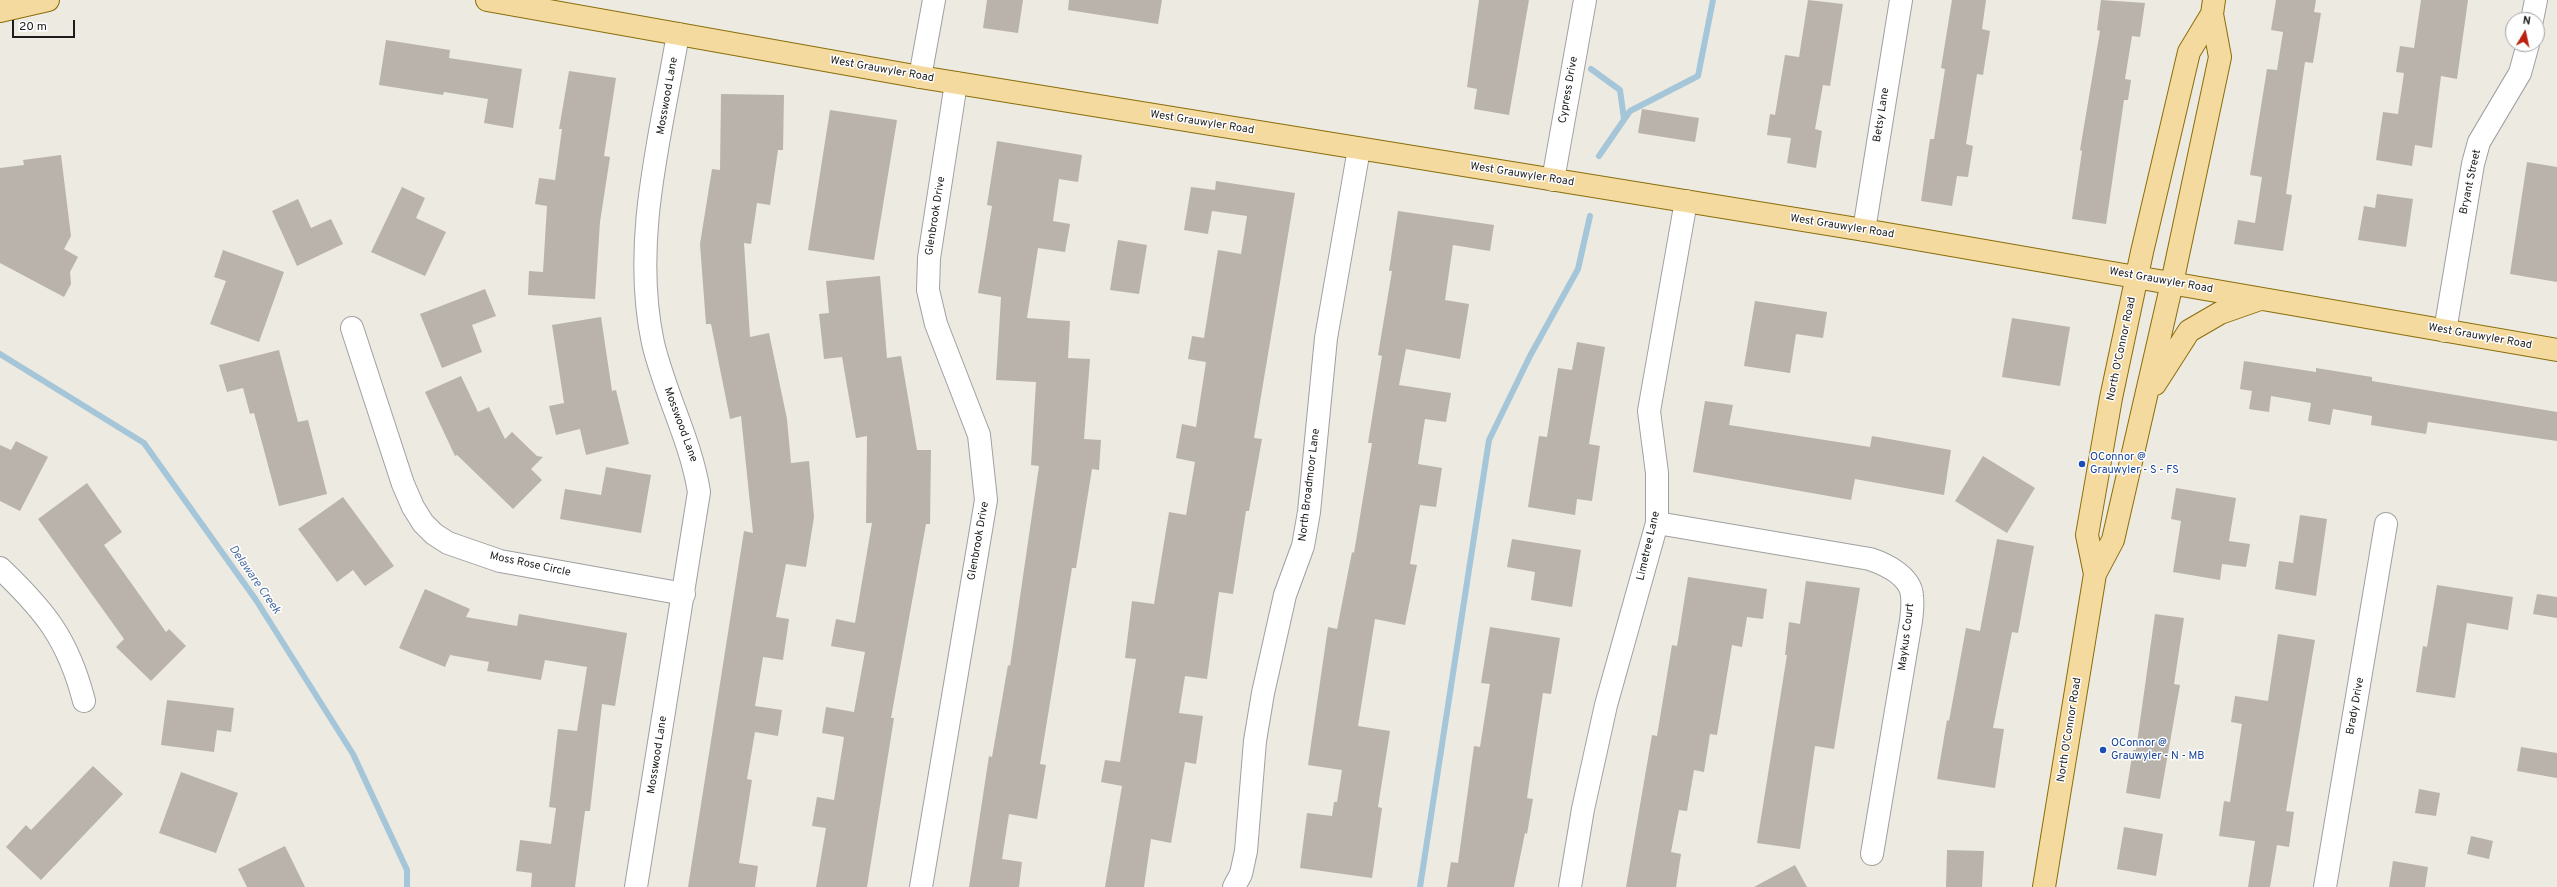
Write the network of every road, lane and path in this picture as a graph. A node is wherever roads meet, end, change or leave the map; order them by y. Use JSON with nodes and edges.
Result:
{"nodes":[{"id":1,"x":48,"y":0,"type":"edge"},
{"id":2,"x":487,"y":0,"type":"edge"},
{"id":3,"x":934,"y":0,"type":"edge"},
{"id":4,"x":1585,"y":0,"type":"edge"},
{"id":5,"x":1901,"y":0,"type":"edge"},
{"id":6,"x":2536,"y":0,"type":"edge"},
{"id":7,"x":2213,"y":7,"type":"edge"},
{"id":8,"x":0,"y":11,"type":"edge"},
{"id":9,"x":2534,"y":12,"type":"edge"},
{"id":10,"x":678,"y":34,"type":"junction"},
{"id":11,"x":2526,"y":52,"type":"edge"},
{"id":12,"x":920,"y":77,"type":"junction"},
{"id":13,"x":956,"y":83,"type":"junction"},
{"id":14,"x":1359,"y":149,"type":"junction"},
{"id":15,"x":1553,"y":180,"type":"junction"},
{"id":16,"x":1686,"y":201,"type":"junction"},
{"id":17,"x":1864,"y":230,"type":"junction"},
{"id":18,"x":2137,"y":276,"type":"junction"},
{"id":19,"x":2172,"y":283,"type":"junction"},
{"id":20,"x":2261,"y":299,"type":"junction"},
{"id":21,"x":352,"y":328,"type":"dead end"},
{"id":22,"x":2445,"y":331,"type":"junction"},
{"id":23,"x":2557,"y":350,"type":"edge"},
{"id":24,"x":2144,"y":404,"type":"junction"},
{"id":25,"x":1657,"y":523,"type":"junction"},
{"id":26,"x":2386,"y":524,"type":"dead end"},
{"id":27,"x":0,"y":568,"type":"edge"},
{"id":28,"x":2095,"y":574,"type":"junction"},
{"id":29,"x":684,"y":594,"type":"junction"},
{"id":30,"x":84,"y":701,"type":"dead end"},
{"id":31,"x":1872,"y":854,"type":"dead end"},
{"id":32,"x":636,"y":887,"type":"edge"},
{"id":33,"x":921,"y":887,"type":"edge"},
{"id":34,"x":1234,"y":887,"type":"edge"},
{"id":35,"x":1570,"y":887,"type":"edge"},
{"id":36,"x":2044,"y":887,"type":"edge"},
{"id":37,"x":2325,"y":887,"type":"edge"}],
"edges":[{"from":1,"to":8,"type":"main road"},
{"from":2,"to":10,"type":"main road","name":"West Grauwyler Road"},
{"from":3,"to":12,"type":"street"},
{"from":4,"to":15,"type":"street","name":"Cypress Drive"},
{"from":5,"to":17,"type":"street","name":"Betsy Lane"},
{"from":6,"to":9,"type":"street"},
{"from":7,"to":18,"type":"main road","name":"North O'Connor Road"},
{"from":7,"to":19,"type":"main road","name":"North O'Connor Road"},
{"from":10,"to":12,"type":"main road","name":"West Grauwyler Road"},
{"from":10,"to":29,"type":"street","name":"Mosswood Lane"},
{"from":11,"to":22,"type":"street","name":"Bryant Street"},
{"from":12,"to":13,"type":"main road","name":"West Grauwyler Road"},
{"from":13,"to":14,"type":"main road","name":"West Grauwyler Road"},
{"from":13,"to":33,"type":"street","name":"Glenbrook Drive"},
{"from":14,"to":15,"type":"main road","name":"West Grauwyler Road"},
{"from":14,"to":34,"type":"street","name":"North Broadmoor Lane"},
{"from":15,"to":16,"type":"main road","name":"West Grauwyler Road"},
{"from":16,"to":17,"type":"main road","name":"West Grauwyler Road"},
{"from":16,"to":25,"type":"street","name":"Limetree Lane"},
{"from":17,"to":18,"type":"main road","name":"West Grauwyler Road"},
{"from":18,"to":19,"type":"main road","name":"West Grauwyler Road"},
{"from":18,"to":28,"type":"main road","name":"North O'Connor Road"},
{"from":19,"to":20,"type":"main road","name":"West Grauwyler Road"},
{"from":19,"to":24,"type":"main road","name":"North O'Connor Road"},
{"from":20,"to":22,"type":"main road","name":"West Grauwyler Road"},
{"from":20,"to":24,"type":"main road"},
{"from":21,"to":29,"type":"street","name":"Moss Rose Circle"},
{"from":22,"to":23,"type":"main road","name":"West Grauwyler Road"},
{"from":24,"to":28,"type":"main road","name":"North O'Connor Road"},
{"from":25,"to":31,"type":"street","name":"Maykus Court"},
{"from":25,"to":35,"type":"street","name":"Limetree Lane"},
{"from":26,"to":37,"type":"street","name":"Brady Drive"},
{"from":27,"to":30,"type":"street"},
{"from":28,"to":36,"type":"main road","name":"North O'Connor Road"},
{"from":29,"to":32,"type":"street","name":"Mosswood Lane"}]}
